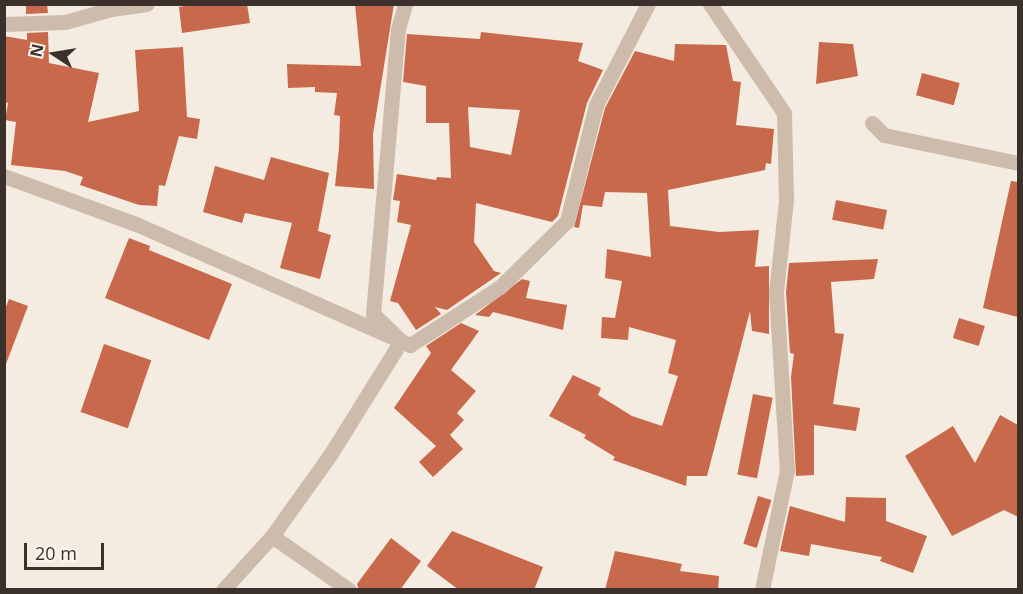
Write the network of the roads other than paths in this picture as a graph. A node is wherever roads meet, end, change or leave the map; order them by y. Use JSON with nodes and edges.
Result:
{"nodes":[{"id":1,"x":147,"y":4,"type":"edge"},
{"id":2,"x":405,"y":4,"type":"edge"},
{"id":3,"x":648,"y":4,"type":"edge"},
{"id":4,"x":710,"y":4,"type":"edge"},
{"id":5,"x":109,"y":7,"type":"edge"},
{"id":6,"x":4,"y":24,"type":"edge"},
{"id":7,"x":872,"y":123,"type":"dead end"},
{"id":8,"x":1018,"y":164,"type":"edge"},
{"id":9,"x":4,"y":176,"type":"edge"},
{"id":10,"x":401,"y":341,"type":"junction"},
{"id":11,"x":272,"y":536,"type":"junction"},
{"id":12,"x":223,"y":590,"type":"edge"},
{"id":13,"x":349,"y":590,"type":"edge"},
{"id":14,"x":762,"y":590,"type":"edge"}],
"edges":[{"from":1,"to":5,"type":"street"},
{"from":2,"to":10,"type":"street"},
{"from":3,"to":10,"type":"street"},
{"from":4,"to":14,"type":"street"},
{"from":5,"to":6,"type":"street"},
{"from":7,"to":8,"type":"street"},
{"from":9,"to":10,"type":"street"},
{"from":10,"to":11,"type":"street"},
{"from":11,"to":12,"type":"street"},
{"from":11,"to":13,"type":"street"}]}
